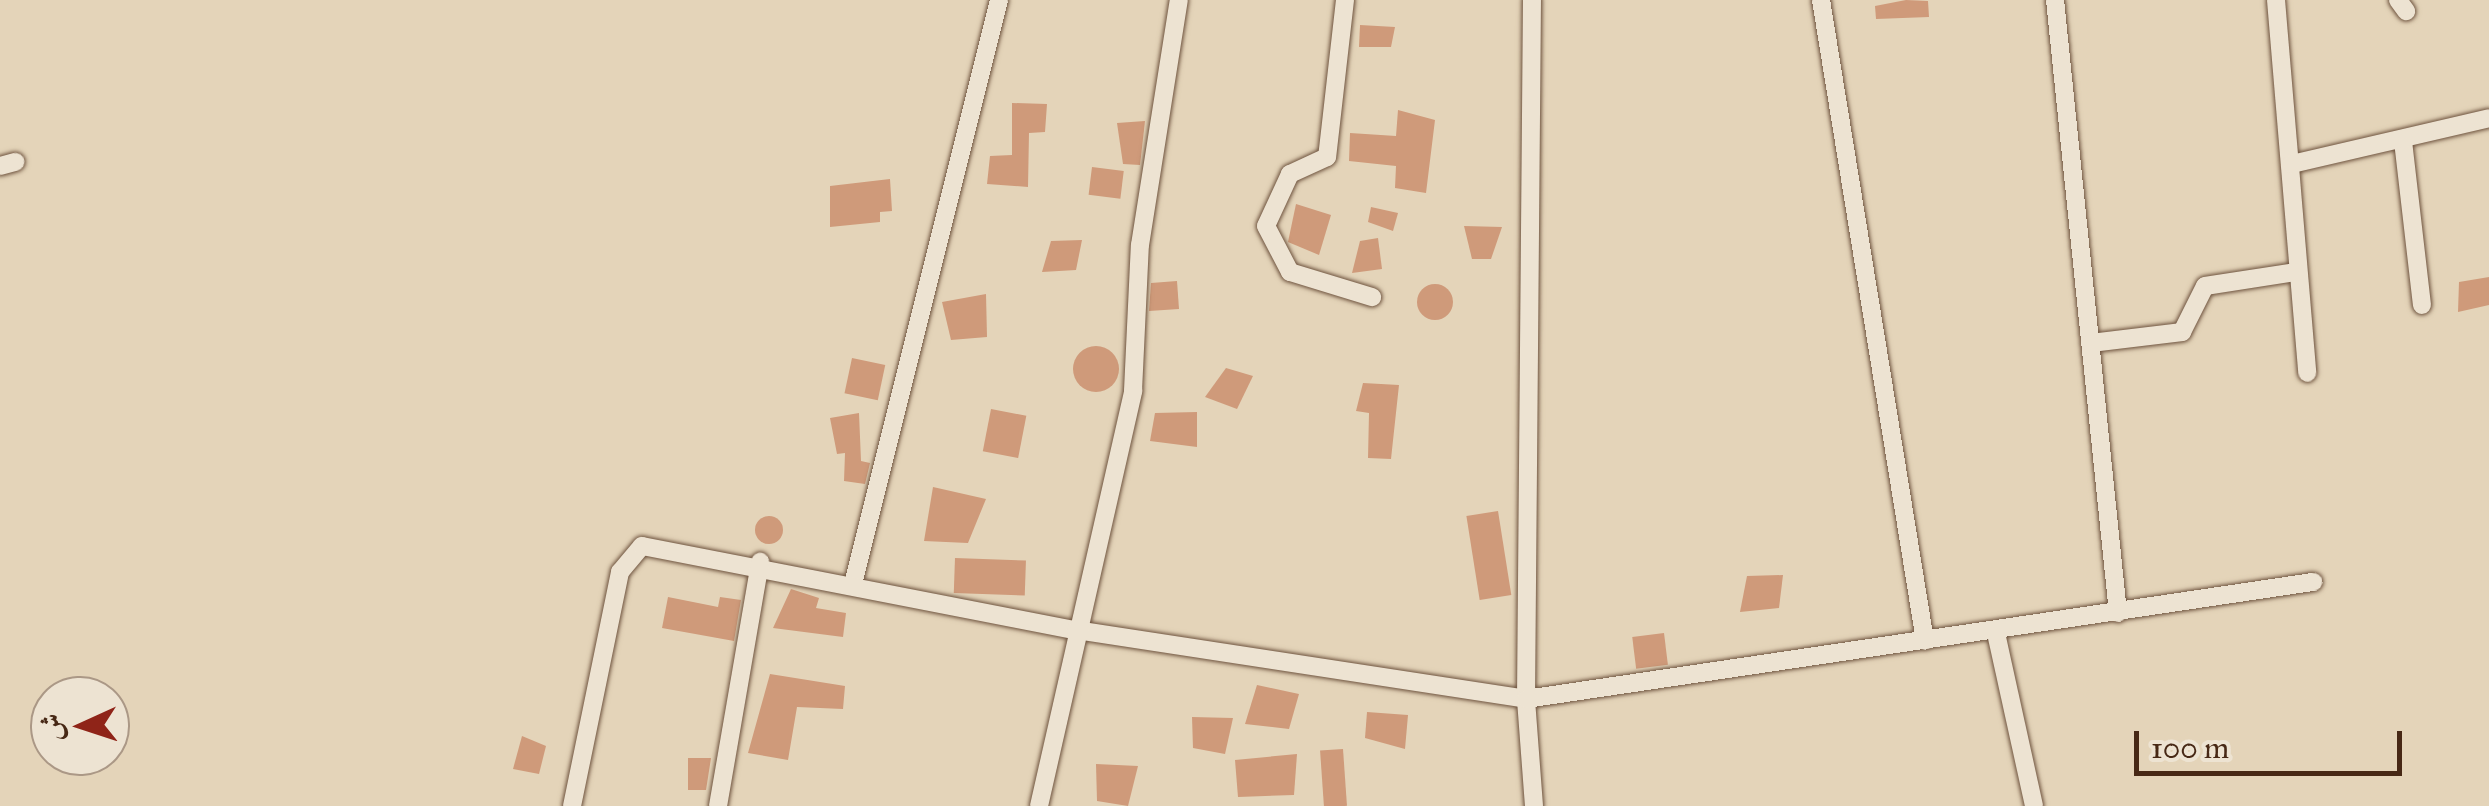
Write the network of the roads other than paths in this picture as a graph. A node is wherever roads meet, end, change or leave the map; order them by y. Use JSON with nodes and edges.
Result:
{"nodes":[{"id":1,"x":999,"y":0,"type":"edge"},
{"id":2,"x":1180,"y":0,"type":"edge"},
{"id":3,"x":1344,"y":0,"type":"edge"},
{"id":4,"x":1532,"y":0,"type":"edge"},
{"id":5,"x":1821,"y":0,"type":"edge"},
{"id":6,"x":2055,"y":0,"type":"edge"},
{"id":7,"x":2276,"y":0,"type":"edge"},
{"id":8,"x":2489,"y":118,"type":"edge"},
{"id":9,"x":2403,"y":141,"type":"junction"},
{"id":10,"x":2292,"y":164,"type":"junction"},
{"id":11,"x":2296,"y":272,"type":"junction"},
{"id":12,"x":1372,"y":296,"type":"dead end"},
{"id":13,"x":2422,"y":305,"type":"dead end"},
{"id":14,"x":2091,"y":343,"type":"junction"},
{"id":15,"x":2307,"y":373,"type":"dead end"},
{"id":16,"x":760,"y":562,"type":"junction"},
{"id":17,"x":2312,"y":582,"type":"dead end"},
{"id":18,"x":853,"y":584,"type":"junction"},
{"id":19,"x":2118,"y":614,"type":"junction"},
{"id":20,"x":1076,"y":630,"type":"junction"},
{"id":21,"x":1996,"y":633,"type":"junction"},
{"id":22,"x":1925,"y":641,"type":"junction"},
{"id":23,"x":1526,"y":699,"type":"junction"},
{"id":24,"x":572,"y":806,"type":"edge"},
{"id":25,"x":718,"y":806,"type":"edge"},
{"id":26,"x":1040,"y":806,"type":"edge"},
{"id":27,"x":1534,"y":806,"type":"edge"},
{"id":28,"x":2034,"y":806,"type":"edge"}],
"edges":[{"from":1,"to":18,"type":"street"},
{"from":2,"to":20,"type":"street"},
{"from":3,"to":12,"type":"street"},
{"from":4,"to":23,"type":"street"},
{"from":5,"to":22,"type":"street"},
{"from":6,"to":14,"type":"street"},
{"from":7,"to":10,"type":"street"},
{"from":8,"to":9,"type":"street"},
{"from":9,"to":10,"type":"street"},
{"from":9,"to":13,"type":"street"},
{"from":10,"to":11,"type":"street"},
{"from":11,"to":14,"type":"street"},
{"from":11,"to":15,"type":"street"},
{"from":14,"to":19,"type":"street"},
{"from":16,"to":18,"type":"street"},
{"from":16,"to":24,"type":"street"},
{"from":16,"to":25,"type":"street"},
{"from":17,"to":19,"type":"street"},
{"from":18,"to":20,"type":"street"},
{"from":19,"to":21,"type":"street"},
{"from":20,"to":23,"type":"street"},
{"from":20,"to":26,"type":"street"},
{"from":21,"to":22,"type":"street"},
{"from":21,"to":28,"type":"street"},
{"from":22,"to":23,"type":"street"},
{"from":23,"to":27,"type":"street"}]}
